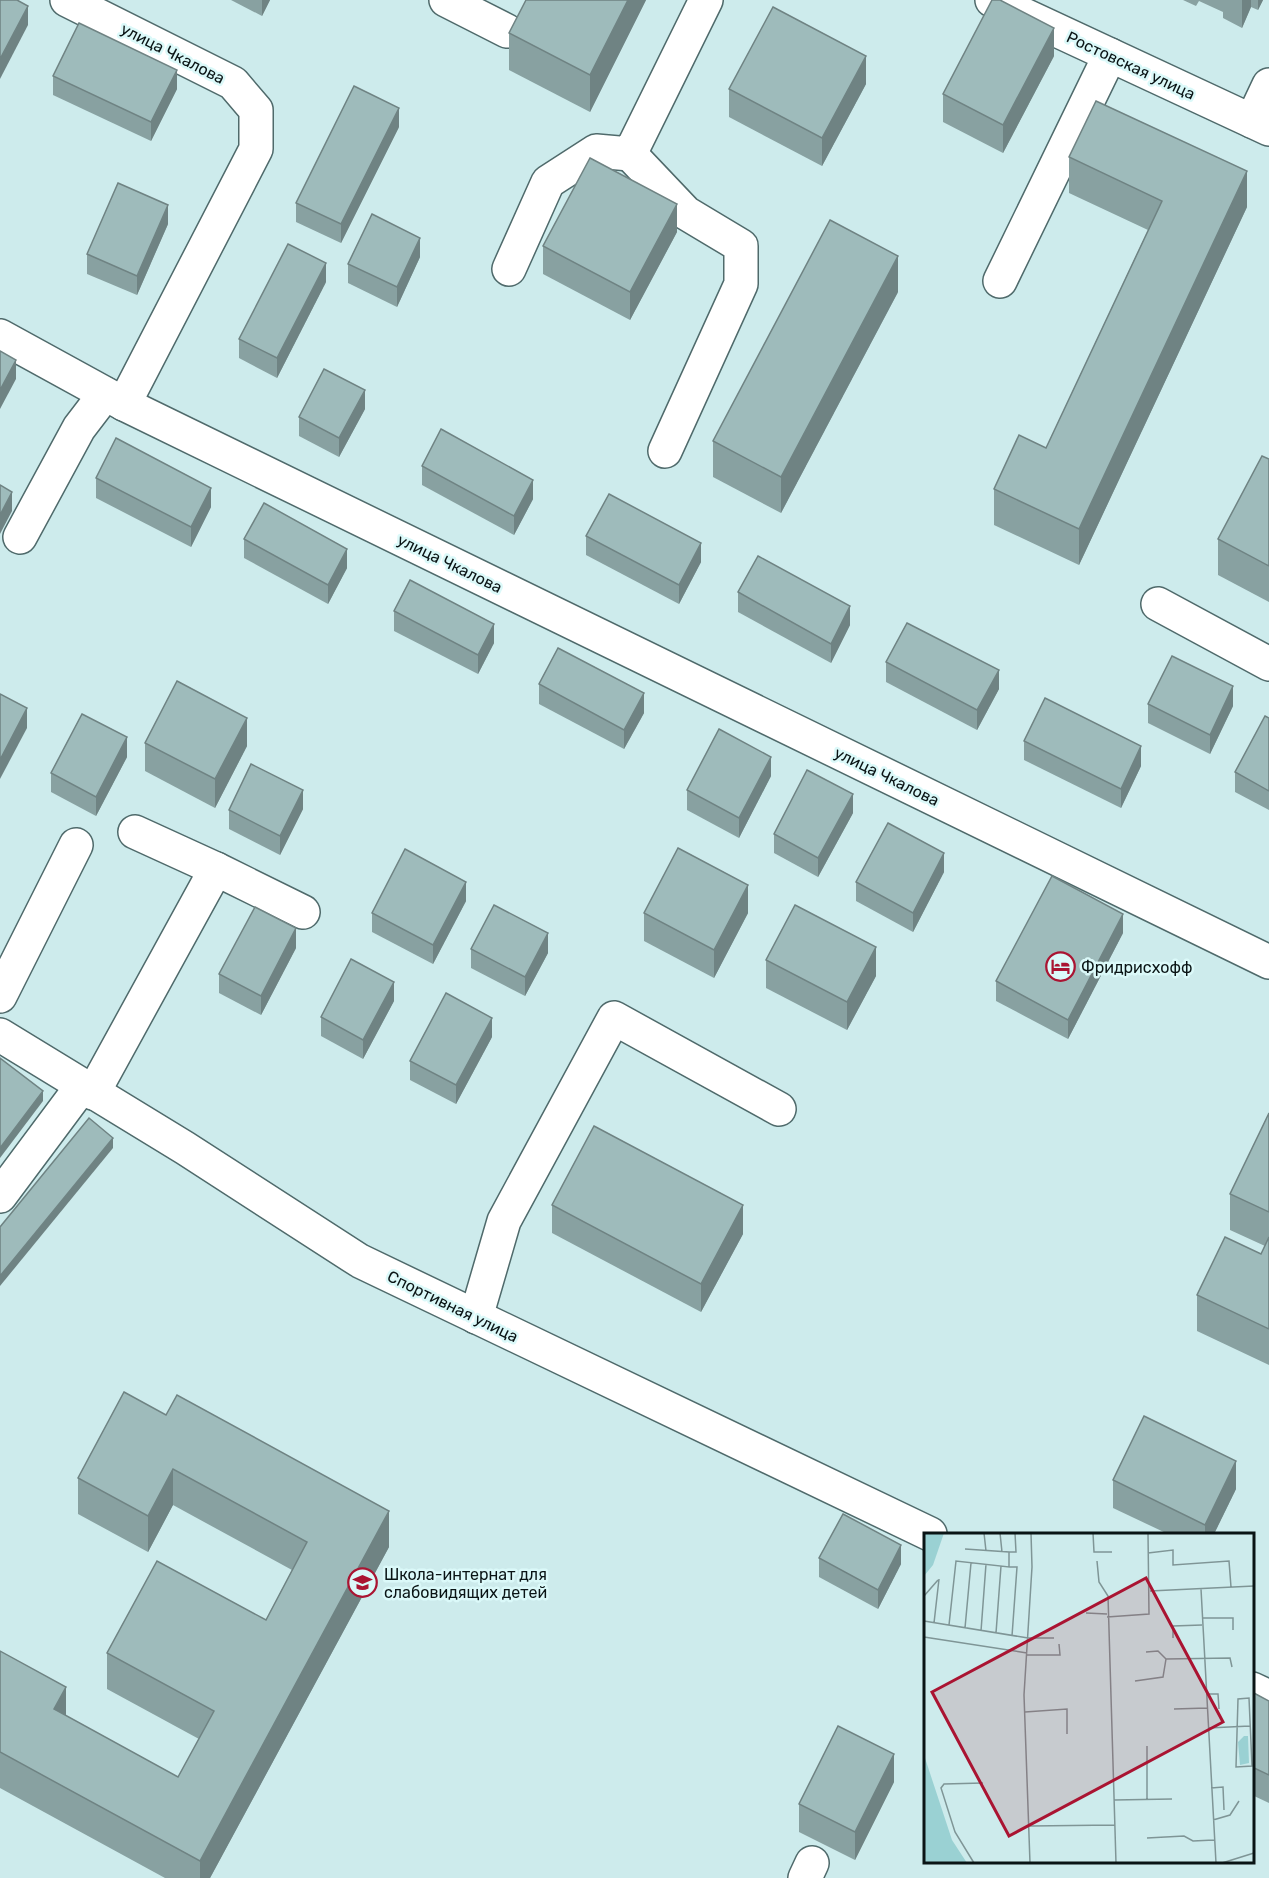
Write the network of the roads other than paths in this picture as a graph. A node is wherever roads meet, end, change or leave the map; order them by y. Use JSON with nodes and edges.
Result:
{"nodes":[{"id":1,"x":67,"y":0,"type":"edge"},
{"id":2,"x":447,"y":0,"type":"edge"},
{"id":3,"x":706,"y":0,"type":"edge"},
{"id":4,"x":1009,"y":4,"type":"edge"},
{"id":5,"x":111,"y":9,"type":"edge"},
{"id":6,"x":507,"y":31,"type":"edge"},
{"id":7,"x":1110,"y":55,"type":"junction"},
{"id":8,"x":1269,"y":85,"type":"edge"},
{"id":9,"x":1261,"y":125,"type":"edge"},
{"id":10,"x":630,"y":154,"type":"junction"},
{"id":11,"x":509,"y":269,"type":"dead end"},
{"id":12,"x":999,"y":280,"type":"dead end"},
{"id":13,"x":0,"y":336,"type":"edge"},
{"id":14,"x":114,"y":399,"type":"junction"},
{"id":15,"x":665,"y":451,"type":"dead end"},
{"id":16,"x":20,"y":537,"type":"dead end"},
{"id":17,"x":1158,"y":604,"type":"dead end"},
{"id":18,"x":1269,"y":664,"type":"edge"},
{"id":19,"x":135,"y":832,"type":"dead end"},
{"id":20,"x":76,"y":845,"type":"dead end"},
{"id":21,"x":216,"y":870,"type":"junction"},
{"id":22,"x":303,"y":912,"type":"dead end"},
{"id":23,"x":1269,"y":962,"type":"edge"},
{"id":24,"x":0,"y":996,"type":"edge"},
{"id":25,"x":0,"y":1035,"type":"edge"},
{"id":26,"x":87,"y":1090,"type":"junction"},
{"id":27,"x":779,"y":1109,"type":"dead end"},
{"id":28,"x":0,"y":1196,"type":"edge"},
{"id":29,"x":476,"y":1317,"type":"junction"},
{"id":30,"x":928,"y":1533,"type":"edge"},
{"id":31,"x":1254,"y":1690,"type":"edge"},
{"id":32,"x":1269,"y":1697,"type":"edge"}],
"edges":[{"from":1,"to":5,"type":"street","name":"улица Чкалова"},
{"from":2,"to":6,"type":"street"},
{"from":3,"to":10,"type":"street"},
{"from":4,"to":7,"type":"street","name":"Ростовская улица"},
{"from":5,"to":14,"type":"street","name":"улица Чкалова"},
{"from":7,"to":9,"type":"street","name":"Ростовская улица"},
{"from":7,"to":12,"type":"street"},
{"from":8,"to":9,"type":"street"},
{"from":10,"to":11,"type":"street"},
{"from":10,"to":15,"type":"street"},
{"from":13,"to":14,"type":"street"},
{"from":14,"to":16,"type":"street"},
{"from":14,"to":23,"type":"street","name":"улица Чкалова"},
{"from":17,"to":18,"type":"street"},
{"from":19,"to":21,"type":"street"},
{"from":20,"to":24,"type":"street"},
{"from":21,"to":22,"type":"street"},
{"from":21,"to":26,"type":"street"},
{"from":25,"to":26,"type":"street","name":"Спортивная улица"},
{"from":26,"to":28,"type":"street"},
{"from":26,"to":29,"type":"street","name":"Спортивная улица"},
{"from":27,"to":29,"type":"street"},
{"from":29,"to":30,"type":"street","name":"Спортивная улица"},
{"from":31,"to":32,"type":"street"}]}
